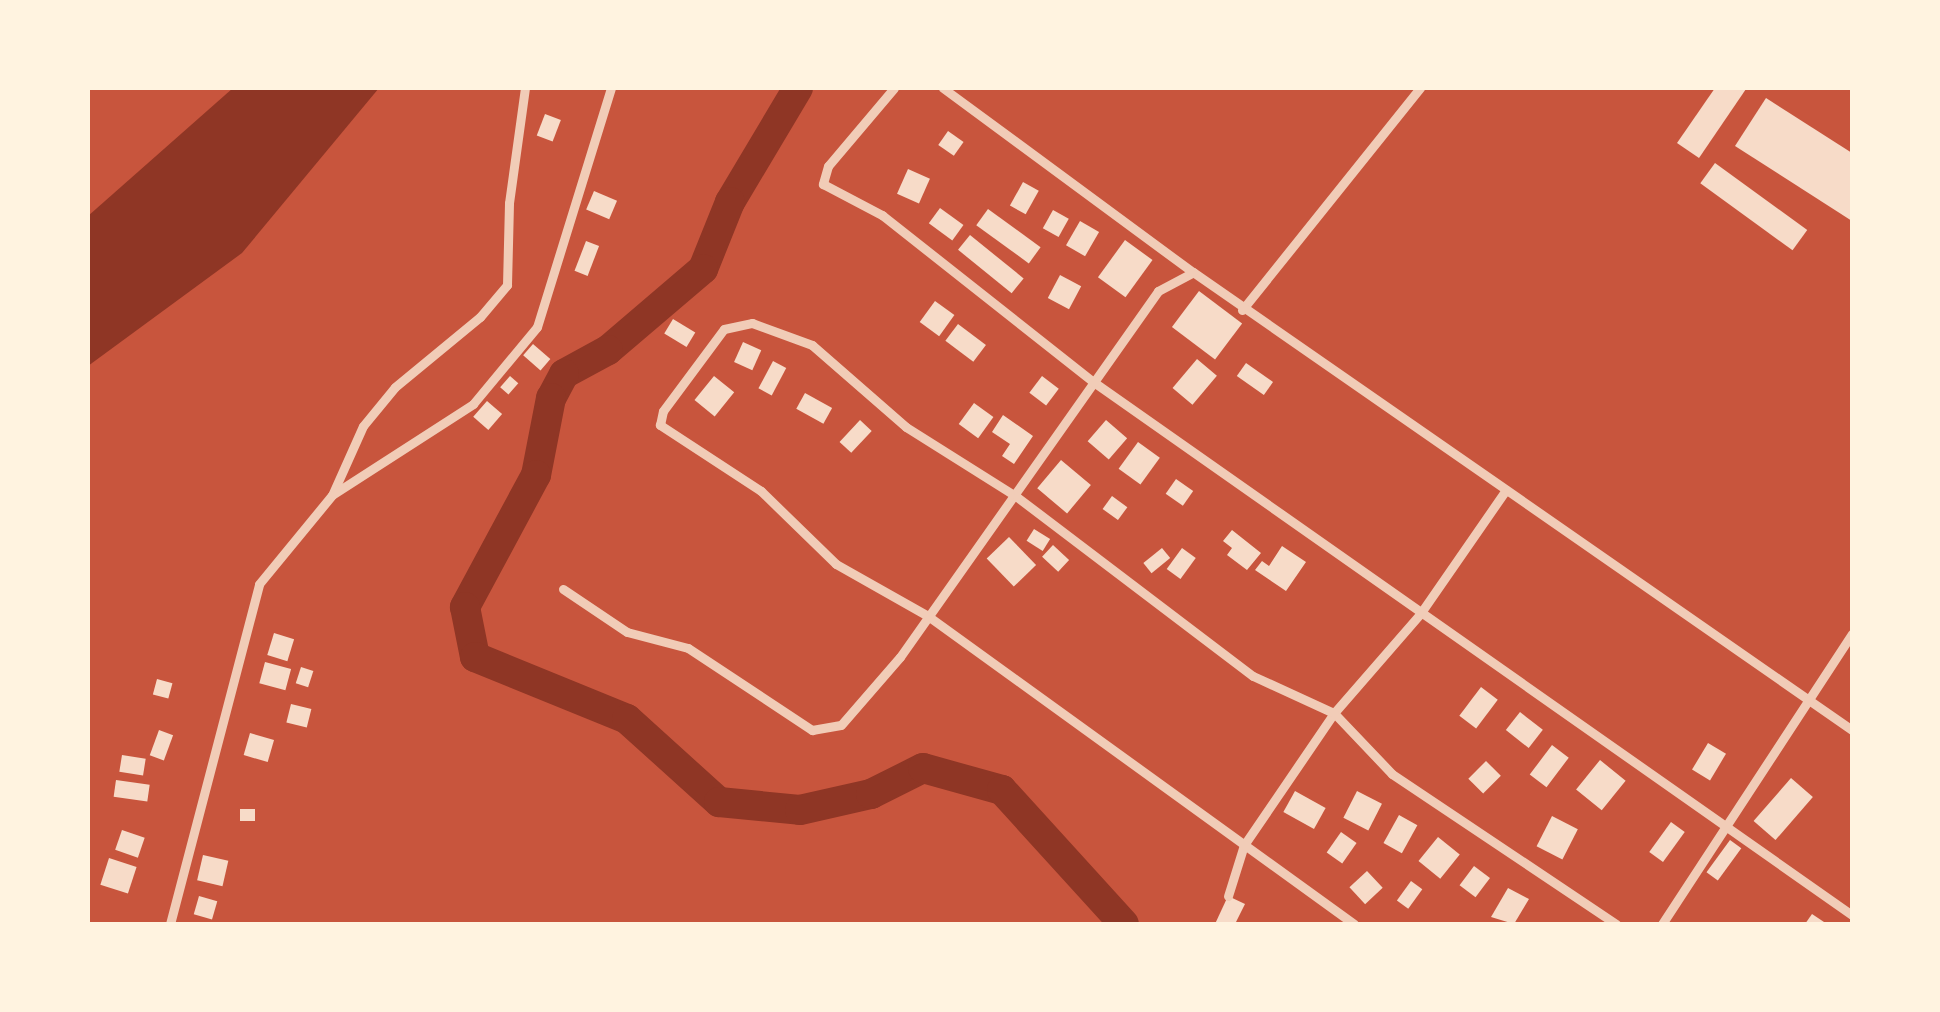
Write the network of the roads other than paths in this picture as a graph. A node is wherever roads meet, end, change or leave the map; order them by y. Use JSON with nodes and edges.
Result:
{"nodes":[{"id":1,"x":524,"y":88,"type":"edge"},
{"id":2,"x":611,"y":88,"type":"edge"},
{"id":3,"x":894,"y":88,"type":"edge"},
{"id":4,"x":943,"y":88,"type":"edge"},
{"id":5,"x":1420,"y":88,"type":"edge"},
{"id":6,"x":1193,"y":272,"type":"junction"},
{"id":7,"x":1242,"y":310,"type":"junction"},
{"id":8,"x":1095,"y":383,"type":"junction"},
{"id":9,"x":1506,"y":490,"type":"junction"},
{"id":10,"x":332,"y":495,"type":"junction"},
{"id":11,"x":1016,"y":498,"type":"junction"},
{"id":12,"x":563,"y":589,"type":"dead end"},
{"id":13,"x":1420,"y":614,"type":"junction"},
{"id":14,"x":928,"y":616,"type":"junction"},
{"id":15,"x":1852,"y":634,"type":"edge"},
{"id":16,"x":1812,"y":700,"type":"junction"},
{"id":17,"x":1334,"y":713,"type":"junction"},
{"id":18,"x":1852,"y":730,"type":"edge"},
{"id":19,"x":1730,"y":824,"type":"junction"},
{"id":20,"x":1244,"y":845,"type":"junction"},
{"id":21,"x":1228,"y":896,"type":"dead end"},
{"id":22,"x":1852,"y":915,"type":"edge"},
{"id":23,"x":170,"y":924,"type":"edge"},
{"id":24,"x":1354,"y":924,"type":"edge"},
{"id":25,"x":1616,"y":924,"type":"edge"},
{"id":26,"x":1662,"y":924,"type":"edge"}],
"edges":[{"from":1,"to":10,"type":"street"},
{"from":2,"to":10,"type":"street"},
{"from":3,"to":8,"type":"street"},
{"from":4,"to":6,"type":"street"},
{"from":5,"to":7,"type":"street"},
{"from":6,"to":7,"type":"street"},
{"from":6,"to":8,"type":"street"},
{"from":7,"to":9,"type":"street"},
{"from":8,"to":11,"type":"street"},
{"from":8,"to":13,"type":"street"},
{"from":9,"to":13,"type":"street"},
{"from":9,"to":16,"type":"street"},
{"from":10,"to":23,"type":"street"},
{"from":11,"to":14,"type":"street"},
{"from":11,"to":14,"type":"street"},
{"from":11,"to":17,"type":"street"},
{"from":12,"to":14,"type":"street"},
{"from":13,"to":17,"type":"street"},
{"from":13,"to":19,"type":"street"},
{"from":14,"to":20,"type":"street"},
{"from":15,"to":16,"type":"street"},
{"from":16,"to":18,"type":"street"},
{"from":16,"to":19,"type":"street"},
{"from":17,"to":20,"type":"street"},
{"from":17,"to":25,"type":"street"},
{"from":19,"to":22,"type":"street"},
{"from":19,"to":26,"type":"street"},
{"from":20,"to":21,"type":"street"},
{"from":20,"to":24,"type":"street"}]}
